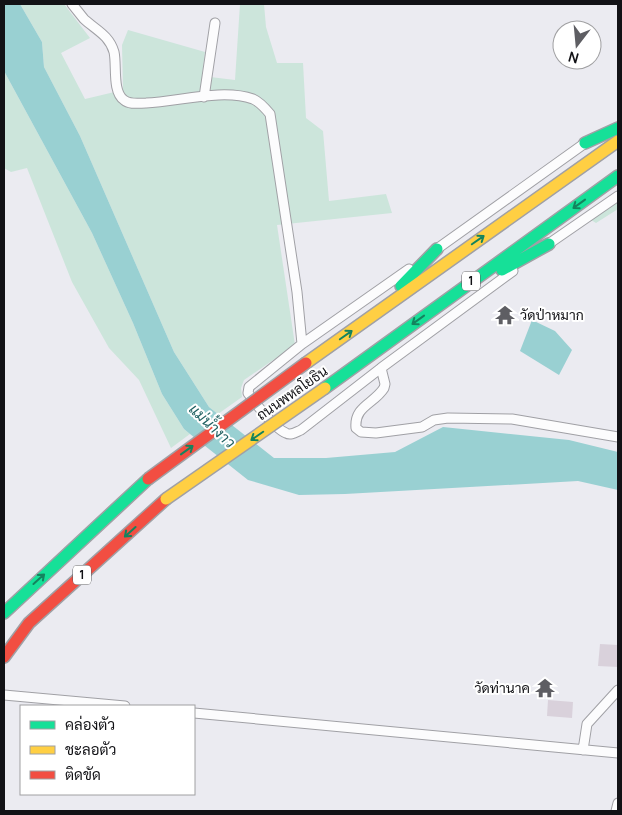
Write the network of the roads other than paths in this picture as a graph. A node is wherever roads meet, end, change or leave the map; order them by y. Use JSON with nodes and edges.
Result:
{"nodes":[{"id":1,"x":76,"y":6,"type":"edge"},
{"id":2,"x":215,"y":23,"type":"dead end"},
{"id":3,"x":204,"y":97,"type":"junction"},
{"id":4,"x":618,"y":118,"type":"edge"},
{"id":5,"x":618,"y":128,"type":"edge"},
{"id":6,"x":618,"y":141,"type":"edge"},
{"id":7,"x":585,"y":143,"type":"junction"},
{"id":8,"x":618,"y":176,"type":"edge"},
{"id":9,"x":618,"y":196,"type":"edge"},
{"id":10,"x":548,"y":244,"type":"junction"},
{"id":11,"x":437,"y":249,"type":"junction"},
{"id":12,"x":438,"y":305,"type":"junction"},
{"id":13,"x":369,"y":318,"type":"junction"},
{"id":14,"x":302,"y":344,"type":"junction"},
{"id":15,"x":381,"y":368,"type":"junction"},
{"id":16,"x":618,"y":437,"type":"edge"},
{"id":17,"x":4,"y":613,"type":"edge"},
{"id":18,"x":4,"y":657,"type":"edge"},
{"id":19,"x":618,"y":690,"type":"edge"},
{"id":20,"x":4,"y":695,"type":"edge"},
{"id":21,"x":114,"y":705,"type":"edge"},
{"id":22,"x":195,"y":713,"type":"edge"},
{"id":23,"x":583,"y":750,"type":"junction"},
{"id":24,"x":618,"y":753,"type":"edge"},
{"id":25,"x":618,"y":803,"type":"edge"},
{"id":26,"x":616,"y":811,"type":"edge"}],
"edges":[{"from":1,"to":3,"type":"street"},
{"from":2,"to":3,"type":"street"},
{"from":3,"to":14,"type":"street"},
{"from":4,"to":7,"type":"street"},
{"from":5,"to":7,"type":"highway"},
{"from":13,"to":6,"type":"highway","name":"ถนนพหลโยธิน","number":"1","one_way":true},
{"from":7,"to":11,"type":"street"},
{"from":8,"to":12,"type":"highway","name":"ถนนพหลโยธิน","number":"1","one_way":true},
{"from":9,"to":10,"type":"street"},
{"from":10,"to":12,"type":"highway"},
{"from":10,"to":15,"type":"street"},
{"from":11,"to":13,"type":"highway"},
{"from":11,"to":14,"type":"street"},
{"from":12,"to":18,"type":"highway","name":"ถนนพหลโยธิน","number":"1","one_way":true,"bridge":true},
{"from":17,"to":13,"type":"highway","name":"ถนนพหลโยธิน","number":"1","one_way":true,"bridge":true},
{"from":14,"to":15,"type":"street"},
{"from":15,"to":16,"type":"street"},
{"from":19,"to":23,"type":"street"},
{"from":20,"to":21,"type":"street"},
{"from":22,"to":23,"type":"street"},
{"from":23,"to":24,"type":"street"},
{"from":25,"to":26,"type":"street"}]}
